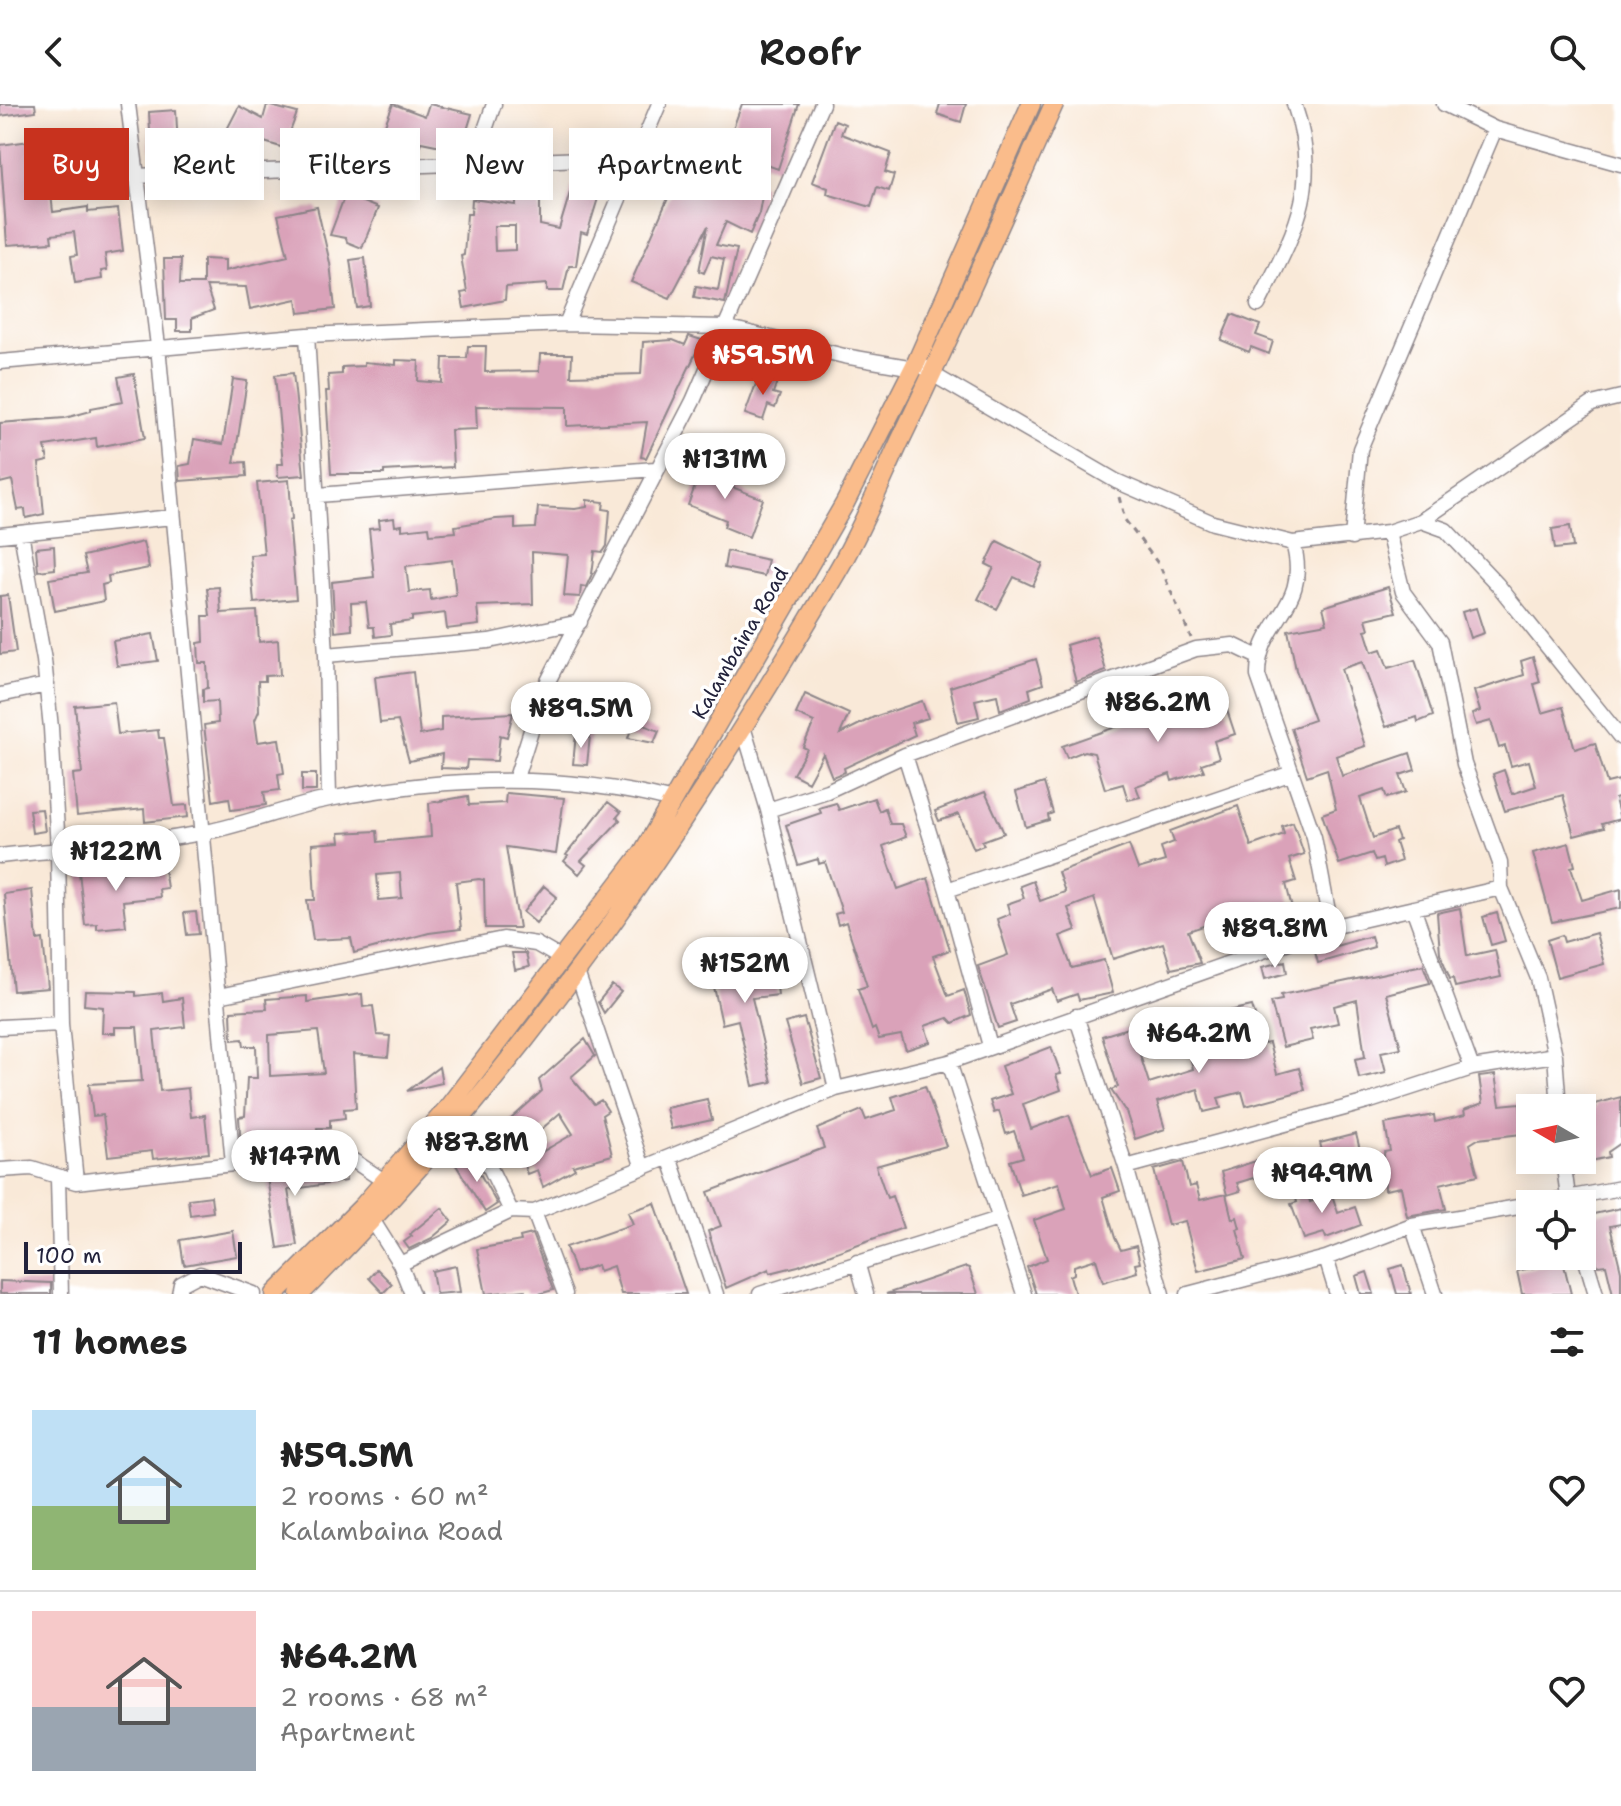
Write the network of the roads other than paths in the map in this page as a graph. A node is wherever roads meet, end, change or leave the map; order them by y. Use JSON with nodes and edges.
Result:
{"nodes":[{"id":1,"x":128,"y":104,"type":"edge"},
{"id":2,"x":494,"y":104,"type":"edge"},
{"id":3,"x":659,"y":104,"type":"edge"},
{"id":4,"x":822,"y":104,"type":"edge"},
{"id":5,"x":1031,"y":104,"type":"edge"},
{"id":6,"x":1054,"y":104,"type":"edge"},
{"id":7,"x":1294,"y":104,"type":"edge"},
{"id":8,"x":1444,"y":104,"type":"edge"},
{"id":9,"x":486,"y":128,"type":"edge"},
{"id":10,"x":649,"y":128,"type":"edge"},
{"id":11,"x":1495,"y":129,"type":"junction"},
{"id":12,"x":1621,"y":164,"type":"edge"},
{"id":13,"x":436,"y":165,"type":"edge"},
{"id":14,"x":134,"y":176,"type":"junction"},
{"id":15,"x":618,"y":200,"type":"edge"},
{"id":16,"x":1258,"y":305,"type":"dead end"},
{"id":17,"x":566,"y":324,"type":"junction"},
{"id":18,"x":725,"y":327,"type":"junction"},
{"id":19,"x":307,"y":335,"type":"junction"},
{"id":20,"x":158,"y":346,"type":"junction"},
{"id":21,"x":0,"y":362,"type":"edge"},
{"id":22,"x":915,"y":365,"type":"junction"},
{"id":23,"x":932,"y":374,"type":"junction"},
{"id":24,"x":1621,"y":397,"type":"edge"},
{"id":25,"x":655,"y":469,"type":"junction"},
{"id":26,"x":318,"y":495,"type":"junction"},
{"id":27,"x":172,"y":517,"type":"junction"},
{"id":28,"x":1421,"y":521,"type":"junction"},
{"id":29,"x":1388,"y":532,"type":"junction"},
{"id":30,"x":21,"y":533,"type":"junction"},
{"id":31,"x":0,"y":535,"type":"edge"},
{"id":32,"x":1352,"y":538,"type":"junction"},
{"id":33,"x":1293,"y":543,"type":"junction"},
{"id":34,"x":580,"y":622,"type":"junction"},
{"id":35,"x":326,"y":655,"type":"junction"},
{"id":36,"x":1258,"y":657,"type":"junction"},
{"id":37,"x":47,"y":685,"type":"junction"},
{"id":38,"x":0,"y":695,"type":"edge"},
{"id":39,"x":744,"y":730,"type":"junction"},
{"id":40,"x":1621,"y":738,"type":"edge"},
{"id":41,"x":905,"y":755,"type":"junction"},
{"id":42,"x":1292,"y":773,"type":"junction"},
{"id":43,"x":516,"y":778,"type":"junction"},
{"id":44,"x":329,"y":799,"type":"junction"},
{"id":45,"x":673,"y":801,"type":"junction"},
{"id":46,"x":768,"y":810,"type":"junction"},
{"id":47,"x":205,"y":832,"type":"junction"},
{"id":48,"x":58,"y":849,"type":"junction"},
{"id":49,"x":0,"y":856,"type":"edge"},
{"id":50,"x":1501,"y":888,"type":"junction"},
{"id":51,"x":947,"y":890,"type":"junction"},
{"id":52,"x":1413,"y":908,"type":"junction"},
{"id":53,"x":1331,"y":927,"type":"junction"},
{"id":54,"x":562,"y":959,"type":"junction"},
{"id":55,"x":578,"y":975,"type":"junction"},
{"id":56,"x":218,"y":996,"type":"junction"},
{"id":57,"x":1076,"y":1016,"type":"junction"},
{"id":58,"x":61,"y":1024,"type":"junction"},
{"id":59,"x":0,"y":1027,"type":"edge"},
{"id":60,"x":990,"y":1046,"type":"junction"},
{"id":61,"x":1555,"y":1055,"type":"junction"},
{"id":62,"x":949,"y":1062,"type":"junction"},
{"id":63,"x":1472,"y":1068,"type":"junction"},
{"id":64,"x":836,"y":1089,"type":"junction"},
{"id":65,"x":1558,"y":1094,"type":"edge"},
{"id":66,"x":461,"y":1121,"type":"junction"},
{"id":67,"x":669,"y":1157,"type":"junction"},
{"id":68,"x":233,"y":1164,"type":"junction"},
{"id":69,"x":1126,"y":1167,"type":"junction"},
{"id":70,"x":643,"y":1168,"type":"junction"},
{"id":71,"x":0,"y":1170,"type":"edge"},
{"id":72,"x":58,"y":1179,"type":"junction"},
{"id":73,"x":384,"y":1181,"type":"junction"},
{"id":74,"x":76,"y":1182,"type":"junction"},
{"id":75,"x":1621,"y":1188,"type":"edge"},
{"id":76,"x":1596,"y":1194,"type":"edge"},
{"id":77,"x":1516,"y":1207,"type":"edge"},
{"id":78,"x":511,"y":1211,"type":"junction"},
{"id":79,"x":534,"y":1212,"type":"junction"},
{"id":80,"x":998,"y":1219,"type":"junction"},
{"id":81,"x":373,"y":1221,"type":"junction"},
{"id":82,"x":1412,"y":1225,"type":"junction"},
{"id":83,"x":1326,"y":1258,"type":"junction"},
{"id":84,"x":857,"y":1262,"type":"junction"},
{"id":85,"x":400,"y":1264,"type":"junction"},
{"id":86,"x":1589,"y":1270,"type":"edge"},
{"id":87,"x":406,"y":1290,"type":"edge"},
{"id":88,"x":61,"y":1294,"type":"edge"},
{"id":89,"x":179,"y":1294,"type":"edge"},
{"id":90,"x":254,"y":1294,"type":"edge"},
{"id":91,"x":275,"y":1294,"type":"edge"},
{"id":92,"x":300,"y":1294,"type":"edge"},
{"id":93,"x":565,"y":1294,"type":"edge"},
{"id":94,"x":716,"y":1294,"type":"edge"},
{"id":95,"x":760,"y":1294,"type":"edge"},
{"id":96,"x":866,"y":1294,"type":"edge"},
{"id":97,"x":1024,"y":1294,"type":"edge"},
{"id":98,"x":1162,"y":1294,"type":"edge"},
{"id":99,"x":1188,"y":1294,"type":"edge"},
{"id":100,"x":1337,"y":1294,"type":"edge"},
{"id":101,"x":1435,"y":1294,"type":"edge"},
{"id":102,"x":1596,"y":1294,"type":"edge"}],
"edges":[{"from":1,"to":14,"type":"street"},
{"from":2,"to":9,"type":"street"},
{"from":3,"to":10,"type":"street"},
{"from":4,"to":18,"type":"street"},
{"from":5,"to":22,"type":"main road","name":"Kalambaina Road"},
{"from":6,"to":23,"type":"main road"},
{"from":7,"to":16,"type":"street"},
{"from":8,"to":11,"type":"street"},
{"from":11,"to":12,"type":"street"},
{"from":11,"to":32,"type":"street"},
{"from":13,"to":14,"type":"street"},
{"from":14,"to":20,"type":"street"},
{"from":15,"to":17,"type":"street"},
{"from":17,"to":18,"type":"street"},
{"from":17,"to":19,"type":"street"},
{"from":18,"to":22,"type":"street"},
{"from":18,"to":25,"type":"street"},
{"from":19,"to":20,"type":"street"},
{"from":19,"to":26,"type":"street"},
{"from":20,"to":21,"type":"street"},
{"from":20,"to":27,"type":"street"},
{"from":22,"to":23,"type":"street"},
{"from":22,"to":45,"type":"main road","name":"Kalambaina Road"},
{"from":23,"to":33,"type":"street"},
{"from":23,"to":39,"type":"main road"},
{"from":24,"to":28,"type":"street"},
{"from":25,"to":26,"type":"street"},
{"from":25,"to":34,"type":"street"},
{"from":26,"to":35,"type":"street"},
{"from":27,"to":30,"type":"street"},
{"from":27,"to":47,"type":"street"},
{"from":28,"to":29,"type":"street"},
{"from":28,"to":40,"type":"street"},
{"from":29,"to":32,"type":"street"},
{"from":29,"to":50,"type":"street"},
{"from":30,"to":31,"type":"street"},
{"from":30,"to":37,"type":"street"},
{"from":32,"to":33,"type":"street"},
{"from":33,"to":36,"type":"street"},
{"from":34,"to":35,"type":"street"},
{"from":34,"to":43,"type":"street"},
{"from":35,"to":44,"type":"street"},
{"from":36,"to":41,"type":"street"},
{"from":36,"to":42,"type":"street"},
{"from":37,"to":38,"type":"street"},
{"from":37,"to":48,"type":"street"},
{"from":39,"to":46,"type":"street"},
{"from":39,"to":55,"type":"main road"},
{"from":41,"to":46,"type":"street"},
{"from":41,"to":51,"type":"street"},
{"from":42,"to":51,"type":"street"},
{"from":42,"to":53,"type":"street"},
{"from":43,"to":44,"type":"street"},
{"from":43,"to":45,"type":"street"},
{"from":44,"to":47,"type":"street"},
{"from":45,"to":54,"type":"main road","name":"Kalambaina Road"},
{"from":46,"to":64,"type":"street"},
{"from":47,"to":48,"type":"street"},
{"from":47,"to":56,"type":"street"},
{"from":48,"to":49,"type":"street"},
{"from":48,"to":58,"type":"street"},
{"from":50,"to":52,"type":"street"},
{"from":50,"to":61,"type":"street"},
{"from":51,"to":60,"type":"street"},
{"from":52,"to":53,"type":"street"},
{"from":52,"to":63,"type":"street"},
{"from":53,"to":57,"type":"street"},
{"from":54,"to":56,"type":"street"},
{"from":54,"to":73,"type":"main road","name":"Kalambaina Road"},
{"from":55,"to":66,"type":"main road"},
{"from":55,"to":70,"type":"street"},
{"from":56,"to":68,"type":"street"},
{"from":57,"to":60,"type":"street"},
{"from":57,"to":69,"type":"street"},
{"from":58,"to":59,"type":"street"},
{"from":58,"to":74,"type":"street"},
{"from":60,"to":62,"type":"street"},
{"from":61,"to":63,"type":"street"},
{"from":61,"to":65,"type":"street"},
{"from":62,"to":64,"type":"street"},
{"from":62,"to":80,"type":"street"},
{"from":63,"to":69,"type":"street"},
{"from":64,"to":67,"type":"street"},
{"from":66,"to":78,"type":"street"},
{"from":66,"to":81,"type":"main road"},
{"from":67,"to":70,"type":"street"},
{"from":67,"to":94,"type":"street"},
{"from":68,"to":73,"type":"street"},
{"from":68,"to":74,"type":"street"},
{"from":69,"to":98,"type":"street"},
{"from":70,"to":79,"type":"street"},
{"from":71,"to":72,"type":"street"},
{"from":72,"to":74,"type":"street"},
{"from":72,"to":88,"type":"street"},
{"from":73,"to":91,"type":"main road","name":"Kalambaina Road"},
{"from":75,"to":76,"type":"street"},
{"from":77,"to":82,"type":"street"},
{"from":78,"to":79,"type":"street"},
{"from":78,"to":85,"type":"street"},
{"from":79,"to":93,"type":"street"},
{"from":80,"to":84,"type":"street"},
{"from":80,"to":97,"type":"street"},
{"from":81,"to":85,"type":"street"},
{"from":81,"to":92,"type":"main road"},
{"from":82,"to":83,"type":"street"},
{"from":82,"to":101,"type":"street"},
{"from":83,"to":99,"type":"street"},
{"from":83,"to":100,"type":"street"},
{"from":84,"to":95,"type":"street"},
{"from":84,"to":96,"type":"street"},
{"from":85,"to":87,"type":"street"},
{"from":86,"to":102,"type":"street"},
{"from":89,"to":90,"type":"street"}]}
